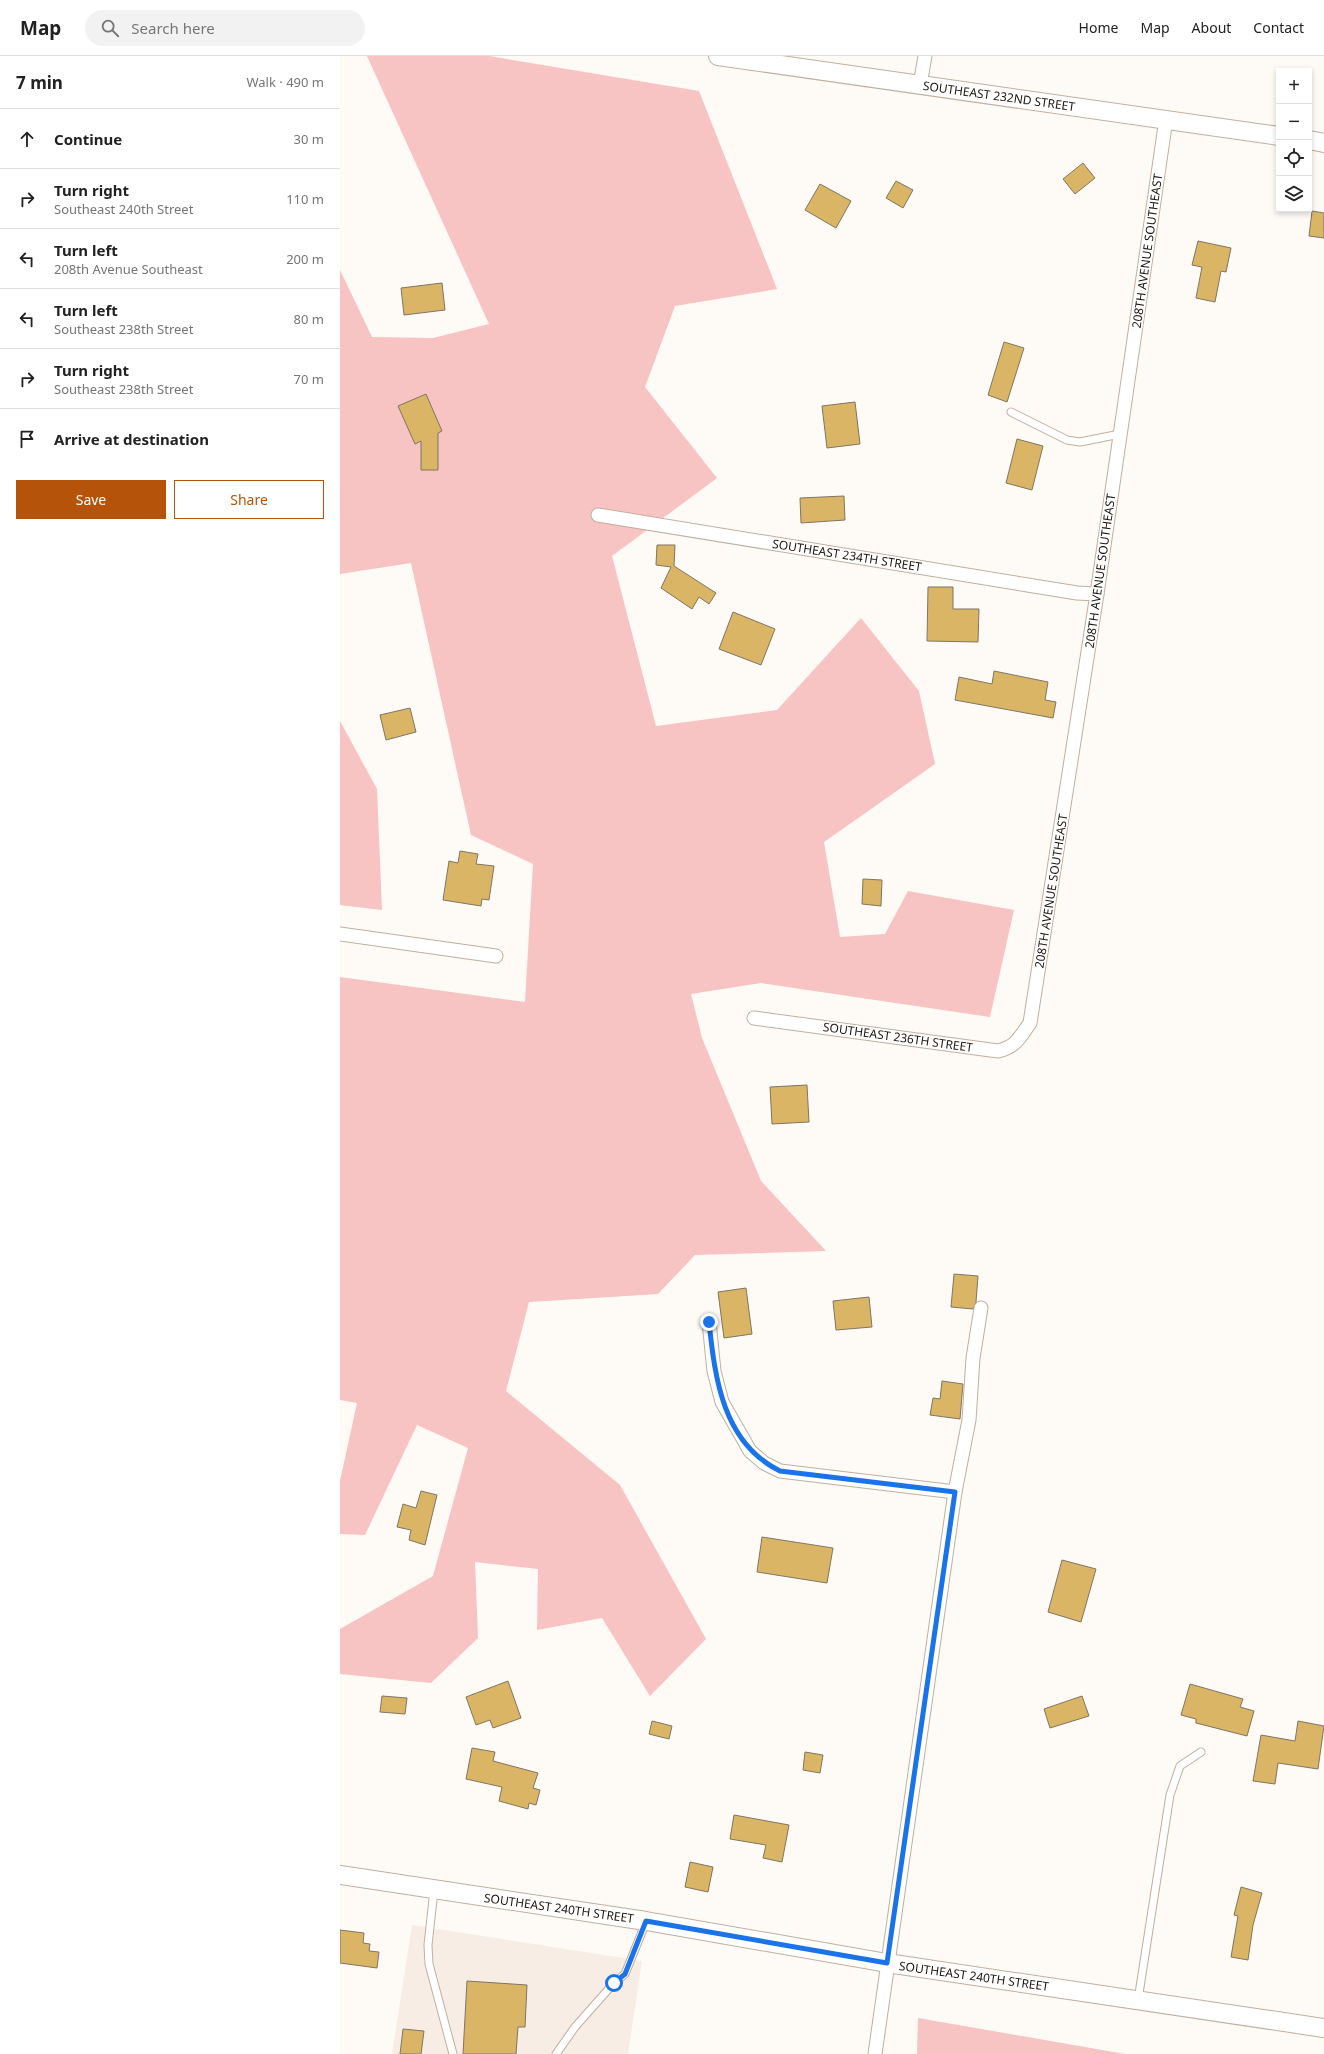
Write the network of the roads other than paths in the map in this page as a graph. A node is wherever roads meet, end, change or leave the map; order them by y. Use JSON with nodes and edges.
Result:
{"nodes":[{"id":1,"x":718,"y":56,"type":"edge"},
{"id":2,"x":925,"y":56,"type":"edge"},
{"id":3,"x":920,"y":85,"type":"junction"},
{"id":4,"x":1166,"y":119,"type":"junction"},
{"id":5,"x":1276,"y":136,"type":"edge"},
{"id":6,"x":1312,"y":141,"type":"edge"},
{"id":7,"x":1324,"y":143,"type":"edge"},
{"id":8,"x":1011,"y":412,"type":"dead end"},
{"id":9,"x":1120,"y":434,"type":"junction"},
{"id":10,"x":598,"y":514,"type":"dead end"},
{"id":11,"x":1097,"y":594,"type":"junction"},
{"id":12,"x":340,"y":934,"type":"edge"},
{"id":13,"x":496,"y":956,"type":"dead end"},
{"id":14,"x":754,"y":1018,"type":"dead end"},
{"id":15,"x":1030,"y":1023,"type":"joint"},
{"id":16,"x":981,"y":1308,"type":"dead end"},
{"id":17,"x":709,"y":1322,"type":"dead end"},
{"id":18,"x":955,"y":1492,"type":"junction"},
{"id":19,"x":1201,"y":1752,"type":"dead end"},
{"id":20,"x":340,"y":1876,"type":"edge"},
{"id":21,"x":434,"y":1890,"type":"junction"},
{"id":22,"x":646,"y":1921,"type":"junction"},
{"id":23,"x":887,"y":1963,"type":"junction"},
{"id":24,"x":1138,"y":2000,"type":"junction"},
{"id":25,"x":1324,"y":2028,"type":"edge"},
{"id":26,"x":453,"y":2054,"type":"edge"},
{"id":27,"x":556,"y":2054,"type":"edge"},
{"id":28,"x":875,"y":2054,"type":"edge"}],
"edges":[{"from":1,"to":3,"type":"main road","name":"SOUTHEAST 232ND STREET"},
{"from":2,"to":3,"type":"street"},
{"from":3,"to":4,"type":"main road","name":"SOUTHEAST 232ND STREET"},
{"from":4,"to":5,"type":"main road","name":"SOUTHEAST 232ND STREET"},
{"from":4,"to":9,"type":"street","name":"208TH AVENUE SOUTHEAST"},
{"from":6,"to":7,"type":"main road"},
{"from":8,"to":9,"type":"lane"},
{"from":9,"to":11,"type":"street","name":"208TH AVENUE SOUTHEAST"},
{"from":10,"to":11,"type":"street","name":"SOUTHEAST 234TH STREET"},
{"from":11,"to":15,"type":"street","name":"208TH AVENUE SOUTHEAST"},
{"from":12,"to":13,"type":"street"},
{"from":14,"to":15,"type":"street","name":"SOUTHEAST 236TH STREET"},
{"from":16,"to":18,"type":"street"},
{"from":17,"to":18,"type":"street"},
{"from":18,"to":23,"type":"street"},
{"from":19,"to":24,"type":"lane"},
{"from":20,"to":21,"type":"main road","name":"SOUTHEAST 240TH STREET"},
{"from":21,"to":22,"type":"main road","name":"SOUTHEAST 240TH STREET"},
{"from":21,"to":26,"type":"lane"},
{"from":22,"to":23,"type":"main road","name":"SOUTHEAST 240TH STREET"},
{"from":22,"to":27,"type":"lane"},
{"from":23,"to":24,"type":"main road","name":"SOUTHEAST 240TH STREET"},
{"from":23,"to":28,"type":"street"},
{"from":24,"to":25,"type":"main road","name":"SOUTHEAST 240TH STREET"}]}
